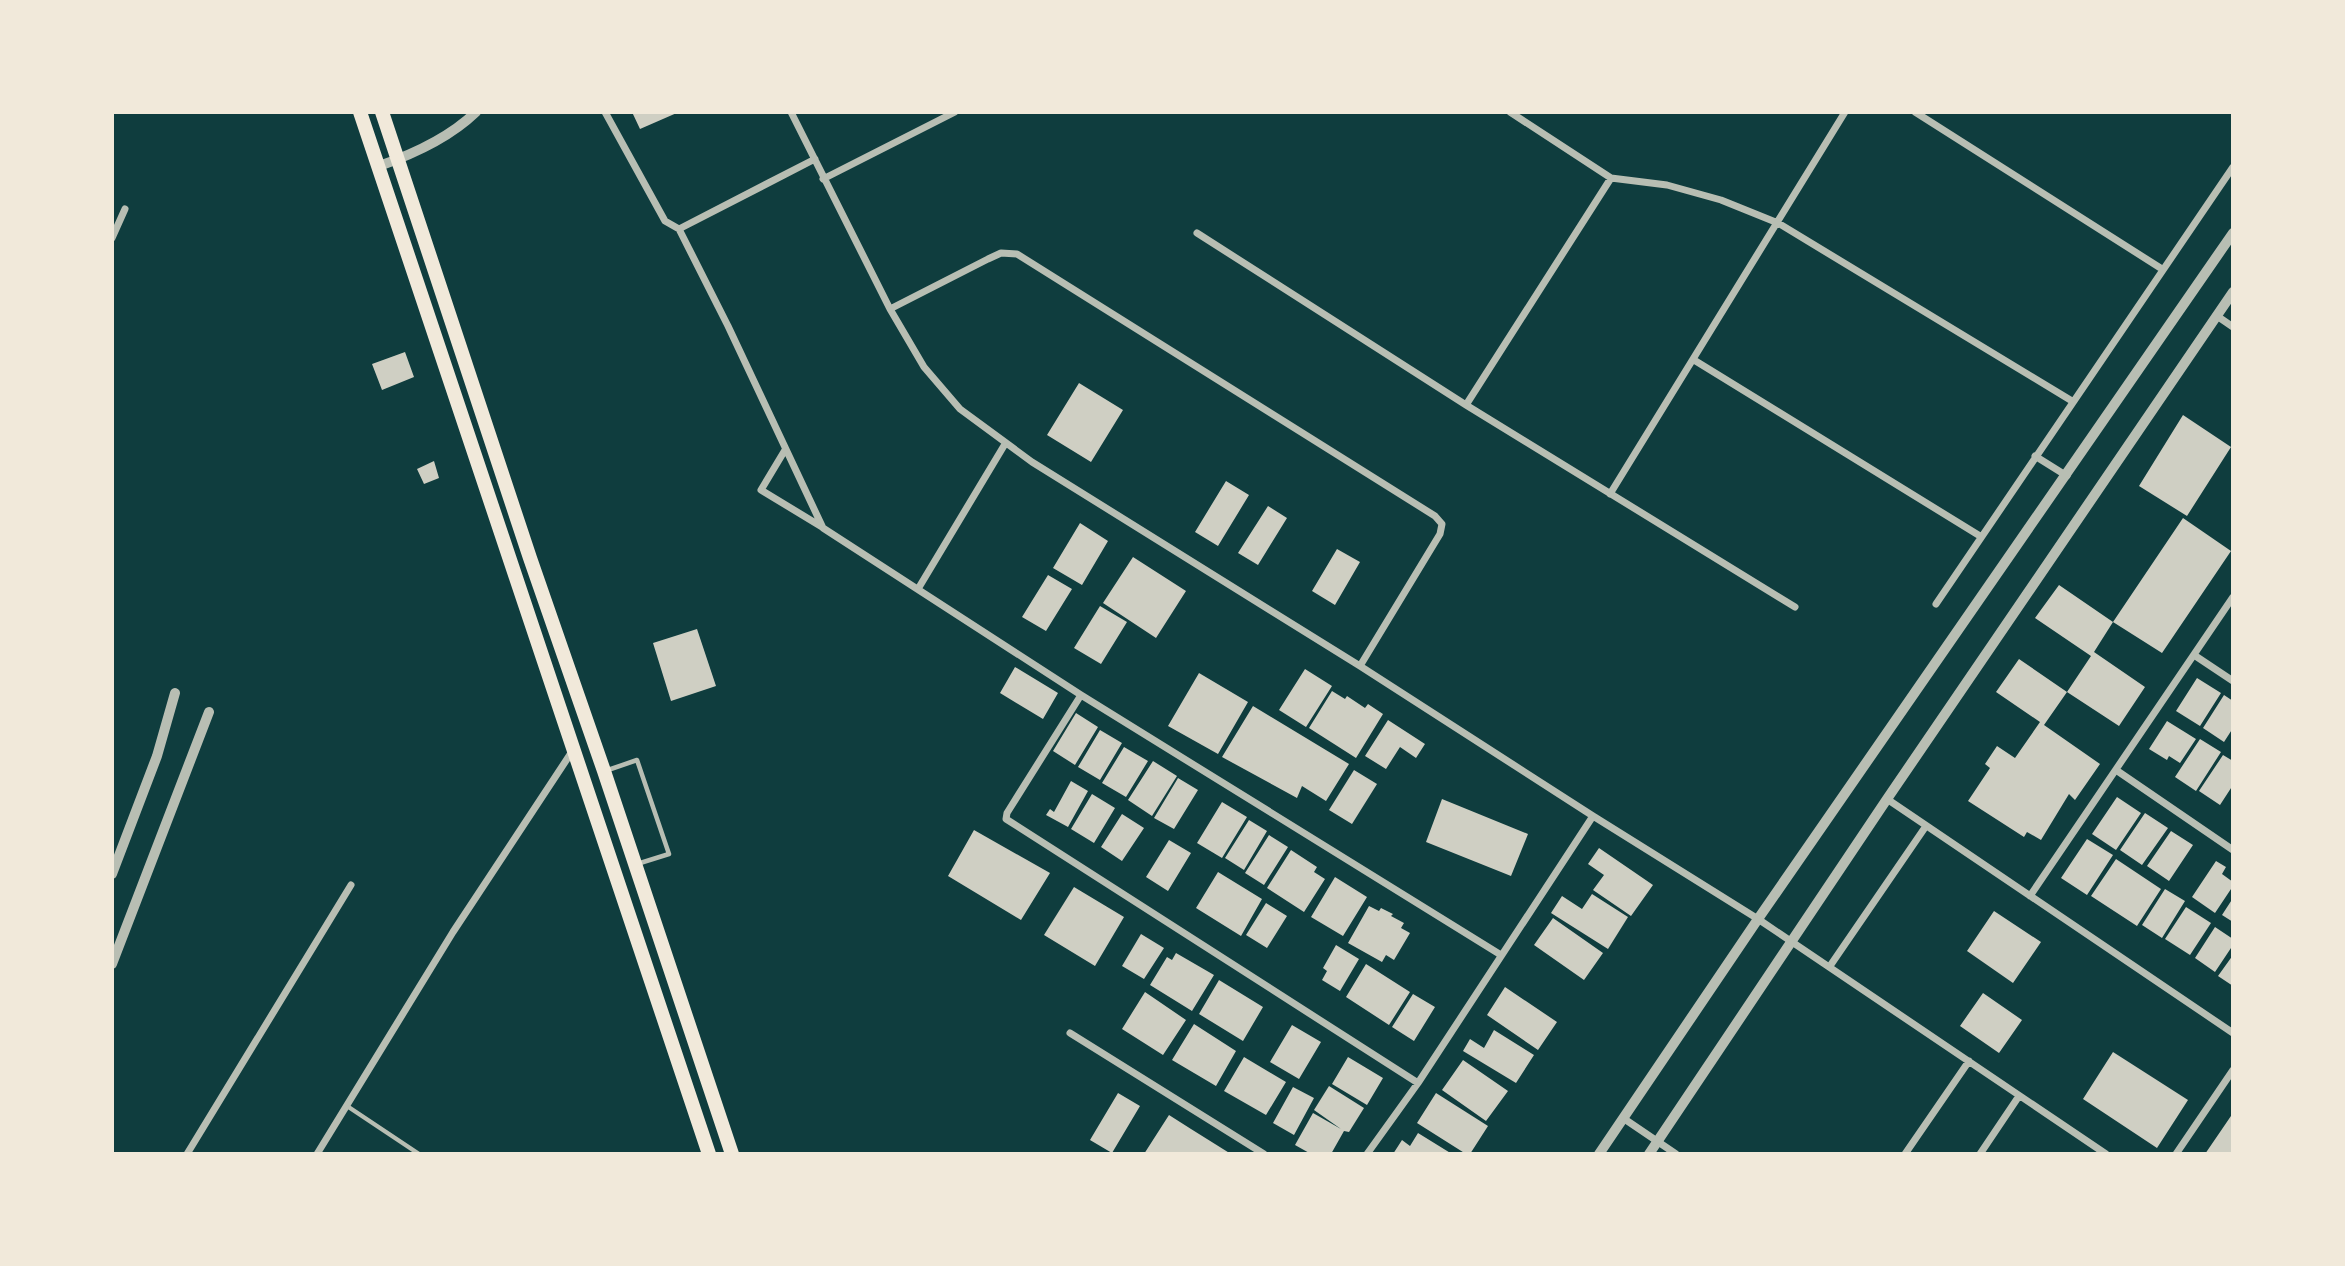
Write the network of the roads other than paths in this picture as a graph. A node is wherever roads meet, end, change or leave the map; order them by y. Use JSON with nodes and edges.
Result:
{"nodes":[{"id":1,"x":360,"y":112,"type":"edge"},
{"id":2,"x":383,"y":112,"type":"edge"},
{"id":3,"x":476,"y":112,"type":"edge"},
{"id":4,"x":605,"y":112,"type":"edge"},
{"id":5,"x":791,"y":112,"type":"edge"},
{"id":6,"x":955,"y":112,"type":"edge"},
{"id":7,"x":1510,"y":112,"type":"edge"},
{"id":8,"x":1845,"y":112,"type":"edge"},
{"id":9,"x":1915,"y":112,"type":"edge"},
{"id":10,"x":940,"y":115,"type":"edge"},
{"id":11,"x":399,"y":159,"type":"junction"},
{"id":12,"x":815,"y":159,"type":"junction"},
{"id":13,"x":379,"y":166,"type":"junction"},
{"id":14,"x":2233,"y":167,"type":"edge"},
{"id":15,"x":1611,"y":178,"type":"junction"},
{"id":16,"x":823,"y":179,"type":"junction"},
{"id":17,"x":125,"y":209,"type":"dead end"},
{"id":18,"x":1778,"y":223,"type":"junction"},
{"id":19,"x":679,"y":229,"type":"junction"},
{"id":20,"x":1197,"y":233,"type":"dead end"},
{"id":21,"x":2233,"y":233,"type":"edge"},
{"id":22,"x":112,"y":238,"type":"edge"},
{"id":23,"x":2162,"y":269,"type":"junction"},
{"id":24,"x":2233,"y":292,"type":"edge"},
{"id":25,"x":890,"y":309,"type":"junction"},
{"id":26,"x":2217,"y":316,"type":"junction"},
{"id":27,"x":2233,"y":327,"type":"edge"},
{"id":28,"x":1694,"y":360,"type":"junction"},
{"id":29,"x":2072,"y":401,"type":"junction"},
{"id":30,"x":1466,"y":405,"type":"junction"},
{"id":31,"x":1005,"y":444,"type":"junction"},
{"id":32,"x":785,"y":450,"type":"junction"},
{"id":33,"x":2035,"y":456,"type":"junction"},
{"id":34,"x":2067,"y":476,"type":"junction"},
{"id":35,"x":1610,"y":494,"type":"junction"},
{"id":36,"x":822,"y":528,"type":"junction"},
{"id":37,"x":1980,"y":536,"type":"junction"},
{"id":38,"x":918,"y":589,"type":"junction"},
{"id":39,"x":2233,"y":597,"type":"edge"},
{"id":40,"x":1936,"y":604,"type":"dead end"},
{"id":41,"x":1794,"y":607,"type":"dead end"},
{"id":42,"x":2194,"y":655,"type":"junction"},
{"id":43,"x":1360,"y":666,"type":"junction"},
{"id":44,"x":2233,"y":681,"type":"edge"},
{"id":45,"x":175,"y":693,"type":"dead end"},
{"id":46,"x":1081,"y":695,"type":"junction"},
{"id":47,"x":209,"y":712,"type":"dead end"},
{"id":48,"x":573,"y":750,"type":"junction"},
{"id":49,"x":2116,"y":770,"type":"junction"},
{"id":50,"x":604,"y":771,"type":"junction"},
{"id":51,"x":1887,"y":799,"type":"junction"},
{"id":52,"x":1593,"y":816,"type":"junction"},
{"id":53,"x":1926,"y":826,"type":"junction"},
{"id":54,"x":2233,"y":850,"type":"edge"},
{"id":55,"x":635,"y":865,"type":"junction"},
{"id":56,"x":112,"y":874,"type":"edge"},
{"id":57,"x":351,"y":885,"type":"dead end"},
{"id":58,"x":2030,"y":896,"type":"junction"},
{"id":59,"x":1758,"y":919,"type":"junction"},
{"id":60,"x":1791,"y":941,"type":"junction"},
{"id":61,"x":1501,"y":955,"type":"junction"},
{"id":62,"x":112,"y":964,"type":"edge"},
{"id":63,"x":1830,"y":966,"type":"junction"},
{"id":64,"x":1070,"y":1033,"type":"dead end"},
{"id":65,"x":2233,"y":1033,"type":"edge"},
{"id":66,"x":1969,"y":1062,"type":"junction"},
{"id":67,"x":2233,"y":1070,"type":"edge"},
{"id":68,"x":1418,"y":1083,"type":"junction"},
{"id":69,"x":2019,"y":1096,"type":"junction"},
{"id":70,"x":346,"y":1105,"type":"junction"},
{"id":71,"x":1623,"y":1118,"type":"junction"},
{"id":72,"x":1658,"y":1141,"type":"junction"},
{"id":73,"x":187,"y":1154,"type":"edge"},
{"id":74,"x":317,"y":1154,"type":"edge"},
{"id":75,"x":419,"y":1154,"type":"edge"},
{"id":76,"x":709,"y":1154,"type":"edge"},
{"id":77,"x":732,"y":1154,"type":"edge"},
{"id":78,"x":1264,"y":1154,"type":"edge"},
{"id":79,"x":1367,"y":1154,"type":"edge"},
{"id":80,"x":1599,"y":1154,"type":"edge"},
{"id":81,"x":1649,"y":1154,"type":"edge"},
{"id":82,"x":1676,"y":1154,"type":"edge"},
{"id":83,"x":1905,"y":1154,"type":"edge"},
{"id":84,"x":1980,"y":1154,"type":"edge"},
{"id":85,"x":2106,"y":1154,"type":"edge"},
{"id":86,"x":2176,"y":1154,"type":"edge"}],
"edges":[{"from":1,"to":13,"type":"main road"},
{"from":2,"to":11,"type":"main road"},
{"from":3,"to":11,"type":"street"},
{"from":4,"to":19,"type":"street"},
{"from":5,"to":12,"type":"street"},
{"from":6,"to":10,"type":"street"},
{"from":7,"to":15,"type":"street"},
{"from":8,"to":18,"type":"street"},
{"from":9,"to":23,"type":"street"},
{"from":10,"to":16,"type":"street"},
{"from":11,"to":13,"type":"street"},
{"from":11,"to":50,"type":"main road"},
{"from":12,"to":16,"type":"street"},
{"from":12,"to":19,"type":"street"},
{"from":13,"to":48,"type":"main road"},
{"from":14,"to":23,"type":"street"},
{"from":15,"to":18,"type":"street"},
{"from":15,"to":30,"type":"street"},
{"from":16,"to":25,"type":"street"},
{"from":17,"to":22,"type":"street"},
{"from":18,"to":28,"type":"street"},
{"from":18,"to":29,"type":"street"},
{"from":19,"to":32,"type":"street"},
{"from":20,"to":30,"type":"street"},
{"from":21,"to":34,"type":"street"},
{"from":23,"to":29,"type":"street"},
{"from":24,"to":26,"type":"street"},
{"from":25,"to":31,"type":"street"},
{"from":25,"to":43,"type":"street"},
{"from":26,"to":27,"type":"street"},
{"from":26,"to":51,"type":"street"},
{"from":28,"to":35,"type":"street"},
{"from":28,"to":37,"type":"street"},
{"from":29,"to":33,"type":"street"},
{"from":30,"to":35,"type":"street"},
{"from":31,"to":38,"type":"street"},
{"from":31,"to":43,"type":"street"},
{"from":32,"to":36,"type":"street"},
{"from":32,"to":36,"type":"street"},
{"from":33,"to":34,"type":"street"},
{"from":33,"to":37,"type":"street"},
{"from":34,"to":59,"type":"street"},
{"from":35,"to":41,"type":"street"},
{"from":36,"to":38,"type":"street"},
{"from":37,"to":40,"type":"street"},
{"from":38,"to":46,"type":"street"},
{"from":39,"to":42,"type":"street"},
{"from":42,"to":44,"type":"street"},
{"from":42,"to":49,"type":"street"},
{"from":43,"to":52,"type":"street"},
{"from":45,"to":56,"type":"street"},
{"from":46,"to":61,"type":"street"},
{"from":46,"to":68,"type":"street"},
{"from":47,"to":62,"type":"street"},
{"from":48,"to":70,"type":"street"},
{"from":48,"to":76,"type":"main road"},
{"from":49,"to":54,"type":"street"},
{"from":49,"to":58,"type":"street"},
{"from":50,"to":55,"type":"main road"},
{"from":50,"to":55,"type":"lane"},
{"from":51,"to":53,"type":"street"},
{"from":51,"to":60,"type":"street"},
{"from":52,"to":59,"type":"street"},
{"from":52,"to":61,"type":"street"},
{"from":53,"to":58,"type":"street"},
{"from":53,"to":63,"type":"street"},
{"from":55,"to":77,"type":"main road"},
{"from":57,"to":73,"type":"street"},
{"from":58,"to":65,"type":"street"},
{"from":59,"to":60,"type":"street"},
{"from":59,"to":71,"type":"street"},
{"from":60,"to":63,"type":"street"},
{"from":60,"to":72,"type":"street"},
{"from":61,"to":68,"type":"street"},
{"from":63,"to":66,"type":"street"},
{"from":64,"to":78,"type":"street"},
{"from":66,"to":69,"type":"street"},
{"from":66,"to":83,"type":"street"},
{"from":67,"to":86,"type":"street"},
{"from":68,"to":79,"type":"street"},
{"from":69,"to":84,"type":"street"},
{"from":69,"to":85,"type":"street"},
{"from":70,"to":74,"type":"street"},
{"from":70,"to":75,"type":"lane"},
{"from":71,"to":72,"type":"street"},
{"from":71,"to":80,"type":"street"},
{"from":72,"to":81,"type":"street"},
{"from":72,"to":82,"type":"street"}]}
